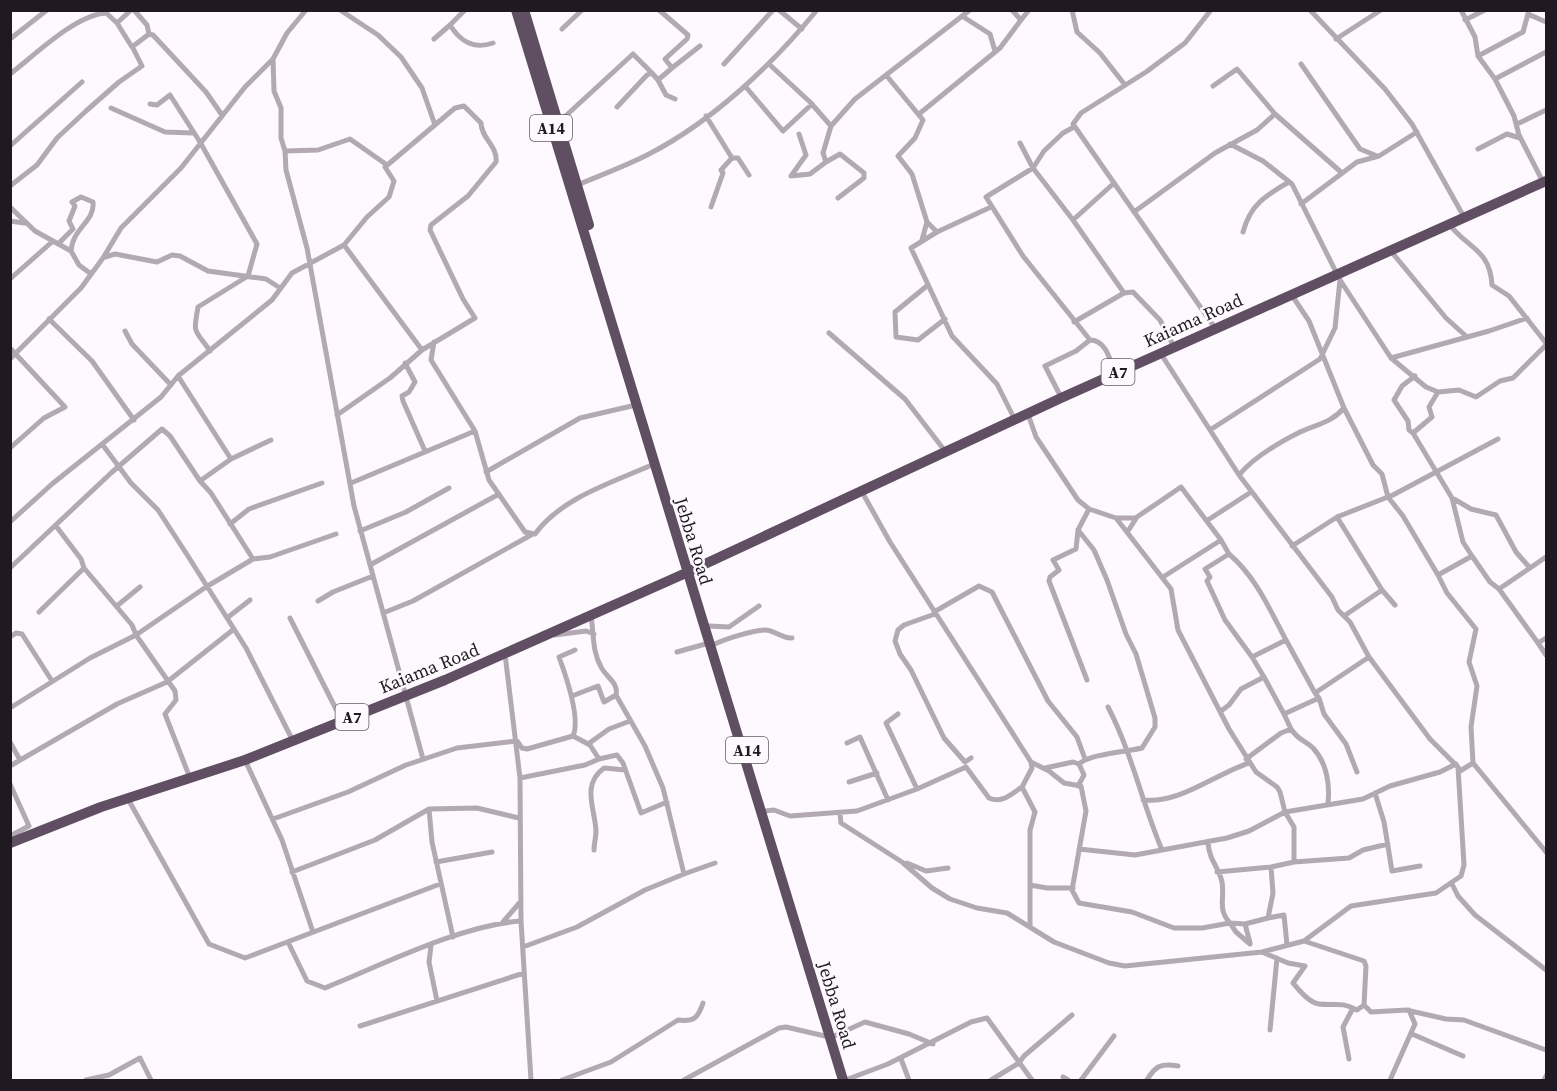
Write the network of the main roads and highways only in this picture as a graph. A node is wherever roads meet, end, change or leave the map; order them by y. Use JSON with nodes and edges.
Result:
{"nodes":[{"id":1,"x":516,"y":10,"type":"edge"},
{"id":2,"x":524,"y":10,"type":"edge"},
{"id":3,"x":1545,"y":181,"type":"edge"},
{"id":4,"x":689,"y":571,"type":"junction"},
{"id":5,"x":712,"y":643,"type":"junction"},
{"id":6,"x":10,"y":843,"type":"edge"},
{"id":7,"x":831,"y":1037,"type":"junction"},
{"id":8,"x":846,"y":1080,"type":"edge"}],
"edges":[{"from":1,"to":4,"type":"highway","name":"Jebba Road","number":"A14"},
{"from":2,"to":4,"type":"highway","name":"Jebba Road","number":"A14"},
{"from":3,"to":4,"type":"highway","name":"Kaiama Road","number":"A7"},
{"from":4,"to":5,"type":"highway","name":"Jebba Road","number":"A14"},
{"from":4,"to":5,"type":"highway","name":"Jebba Road","number":"A14"},
{"from":4,"to":6,"type":"highway","name":"Kaiama Road","number":"A7"},
{"from":5,"to":7,"type":"highway","name":"Jebba Road","number":"A14"},
{"from":5,"to":7,"type":"highway","name":"Jebba Road","number":"A14"},
{"from":7,"to":8,"type":"highway","name":"Jebba Road","number":"A14"}]}
